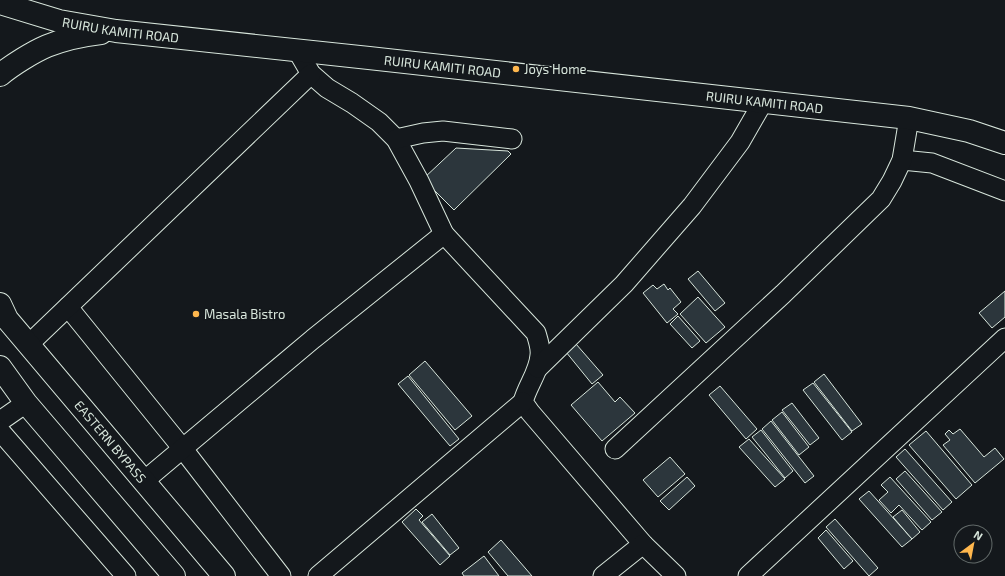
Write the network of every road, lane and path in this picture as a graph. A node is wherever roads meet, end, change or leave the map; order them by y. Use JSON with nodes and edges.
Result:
{"nodes":[{"id":1,"x":0,"y":3,"type":"edge"},
{"id":2,"x":116,"y":31,"type":"junction"},
{"id":3,"x":297,"y":50,"type":"junction"},
{"id":4,"x":311,"y":74,"type":"junction"},
{"id":5,"x":0,"y":75,"type":"edge"},
{"id":6,"x":763,"y":102,"type":"junction"},
{"id":7,"x":909,"y":118,"type":"junction"},
{"id":8,"x":396,"y":139,"type":"junction"},
{"id":9,"x":512,"y":139,"type":"dead end"},
{"id":10,"x":1005,"y":143,"type":"edge"},
{"id":11,"x":902,"y":160,"type":"junction"},
{"id":12,"x":1005,"y":191,"type":"edge"},
{"id":13,"x":444,"y":234,"type":"junction"},
{"id":14,"x":0,"y":304,"type":"edge"},
{"id":15,"x":68,"y":307,"type":"junction"},
{"id":16,"x":1005,"y":338,"type":"edge"},
{"id":17,"x":28,"y":345,"type":"junction"},
{"id":18,"x":0,"y":367,"type":"edge"},
{"id":19,"x":538,"y":368,"type":"junction"},
{"id":20,"x":523,"y":402,"type":"junction"},
{"id":21,"x":26,"y":403,"type":"junction"},
{"id":22,"x":0,"y":421,"type":"edge"},
{"id":23,"x":0,"y":431,"type":"edge"},
{"id":24,"x":183,"y":449,"type":"junction"},
{"id":25,"x":615,"y":449,"type":"dead end"},
{"id":26,"x":144,"y":481,"type":"junction"},
{"id":27,"x":643,"y":544,"type":"junction"},
{"id":28,"x":126,"y":576,"type":"edge"},
{"id":29,"x":174,"y":576,"type":"edge"},
{"id":30,"x":224,"y":576,"type":"edge"},
{"id":31,"x":281,"y":576,"type":"edge"},
{"id":32,"x":318,"y":576,"type":"edge"},
{"id":33,"x":604,"y":576,"type":"edge"},
{"id":34,"x":676,"y":576,"type":"edge"},
{"id":35,"x":748,"y":576,"type":"edge"}],
"edges":[{"from":1,"to":2,"type":"main road","name":"RUIRU KAMITI ROAD"},
{"from":2,"to":3,"type":"main road","name":"RUIRU KAMITI ROAD"},
{"from":2,"to":5,"type":"main road"},
{"from":3,"to":4,"type":"street"},
{"from":3,"to":6,"type":"main road","name":"RUIRU KAMITI ROAD"},
{"from":4,"to":8,"type":"street"},
{"from":4,"to":15,"type":"street"},
{"from":6,"to":7,"type":"main road","name":"RUIRU KAMITI ROAD"},
{"from":6,"to":19,"type":"street"},
{"from":7,"to":10,"type":"main road","name":"RUIRU KAMITI ROAD"},
{"from":7,"to":11,"type":"street"},
{"from":8,"to":9,"type":"street"},
{"from":8,"to":13,"type":"street"},
{"from":11,"to":12,"type":"street"},
{"from":11,"to":25,"type":"street"},
{"from":13,"to":19,"type":"street"},
{"from":13,"to":24,"type":"street"},
{"from":14,"to":17,"type":"main road","name":"EASTERN BYPASS"},
{"from":15,"to":17,"type":"street"},
{"from":15,"to":24,"type":"street"},
{"from":16,"to":35,"type":"street"},
{"from":17,"to":26,"type":"main road","name":"EASTERN BYPASS"},
{"from":18,"to":21,"type":"main road"},
{"from":19,"to":20,"type":"street"},
{"from":20,"to":27,"type":"street"},
{"from":20,"to":32,"type":"street"},
{"from":21,"to":22,"type":"street"},
{"from":21,"to":29,"type":"main road"},
{"from":23,"to":28,"type":"street"},
{"from":24,"to":26,"type":"street"},
{"from":24,"to":31,"type":"street"},
{"from":26,"to":30,"type":"main road","name":"EASTERN BYPASS"},
{"from":27,"to":33,"type":"street"},
{"from":27,"to":34,"type":"street"}]}
